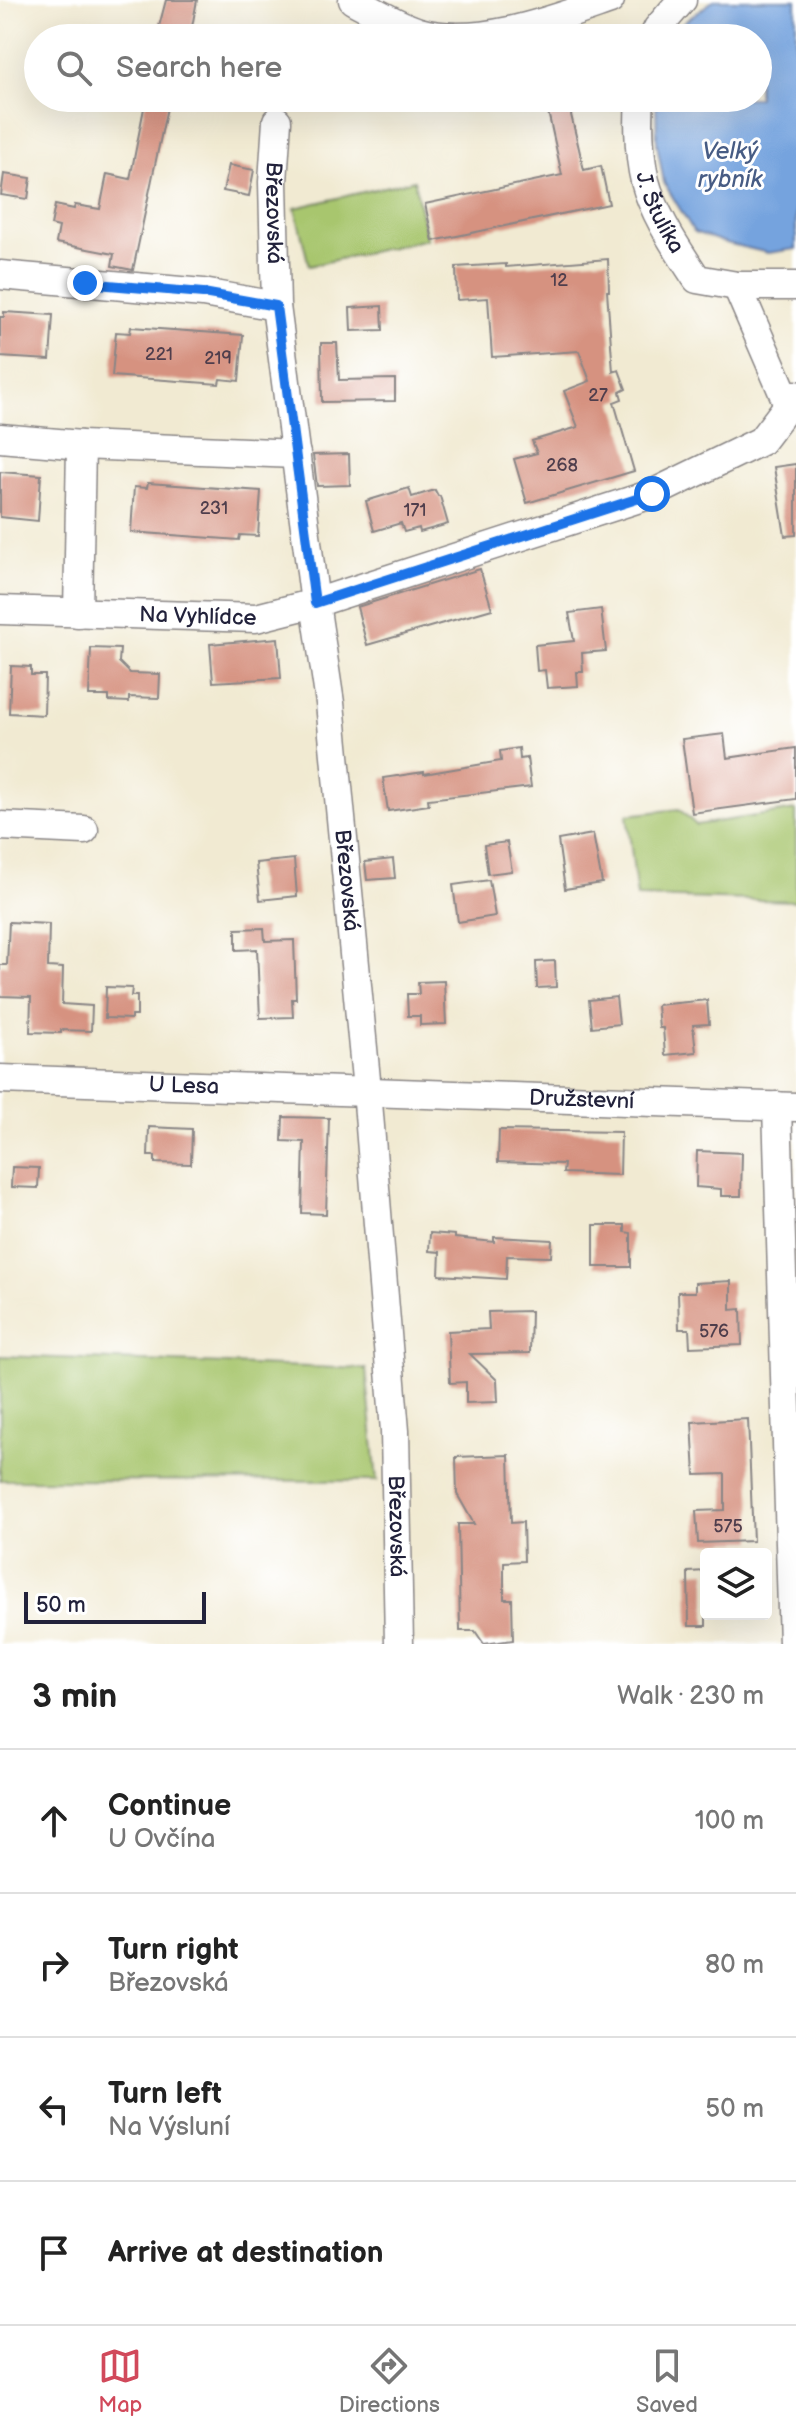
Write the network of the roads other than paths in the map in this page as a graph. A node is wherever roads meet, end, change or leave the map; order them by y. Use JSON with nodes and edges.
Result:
{"nodes":[{"id":1,"x":353,"y":0,"type":"edge"},
{"id":2,"x":610,"y":0,"type":"edge"},
{"id":3,"x":682,"y":0,"type":"edge"},
{"id":4,"x":403,"y":24,"type":"edge"},
{"id":5,"x":541,"y":24,"type":"edge"},
{"id":6,"x":661,"y":24,"type":"edge"},
{"id":7,"x":640,"y":112,"type":"edge"},
{"id":8,"x":277,"y":121,"type":"dead end"},
{"id":9,"x":0,"y":275,"type":"edge"},
{"id":10,"x":737,"y":286,"type":"junction"},
{"id":11,"x":796,"y":286,"type":"edge"},
{"id":12,"x":276,"y":306,"type":"junction"},
{"id":13,"x":792,"y":399,"type":"edge"},
{"id":14,"x":0,"y":438,"type":"edge"},
{"id":15,"x":81,"y":445,"type":"junction"},
{"id":16,"x":296,"y":454,"type":"junction"},
{"id":17,"x":315,"y":603,"type":"junction"},
{"id":18,"x":0,"y":610,"type":"edge"},
{"id":19,"x":78,"y":613,"type":"junction"},
{"id":20,"x":0,"y":826,"type":"edge"},
{"id":21,"x":84,"y":830,"type":"dead end"},
{"id":22,"x":0,"y":1079,"type":"edge"},
{"id":23,"x":367,"y":1090,"type":"junction"},
{"id":24,"x":786,"y":1106,"type":"edge"},
{"id":25,"x":399,"y":1644,"type":"edge"},
{"id":26,"x":793,"y":1644,"type":"edge"}],
"edges":[{"from":1,"to":4,"type":"street"},
{"from":2,"to":5,"type":"street"},
{"from":3,"to":6,"type":"street"},
{"from":7,"to":10,"type":"street","name":"J. Štulíka"},
{"from":8,"to":12,"type":"street","name":"Březovská"},
{"from":9,"to":12,"type":"street"},
{"from":10,"to":11,"type":"street","name":"J. Štulíka"},
{"from":10,"to":13,"type":"street"},
{"from":12,"to":16,"type":"street","name":"Březovská"},
{"from":13,"to":17,"type":"street","name":"Na Vyhlídce"},
{"from":14,"to":15,"type":"street"},
{"from":15,"to":16,"type":"street"},
{"from":15,"to":19,"type":"street"},
{"from":16,"to":17,"type":"street","name":"Březovská"},
{"from":17,"to":19,"type":"street","name":"Na Vyhlídce"},
{"from":17,"to":23,"type":"street","name":"Březovská"},
{"from":18,"to":19,"type":"street","name":"Na Vyhlídce"},
{"from":20,"to":21,"type":"street"},
{"from":22,"to":23,"type":"street","name":"U Lesa"},
{"from":23,"to":24,"type":"street","name":"Družstevní"},
{"from":23,"to":25,"type":"street","name":"Březovská"},
{"from":24,"to":26,"type":"street"}]}
